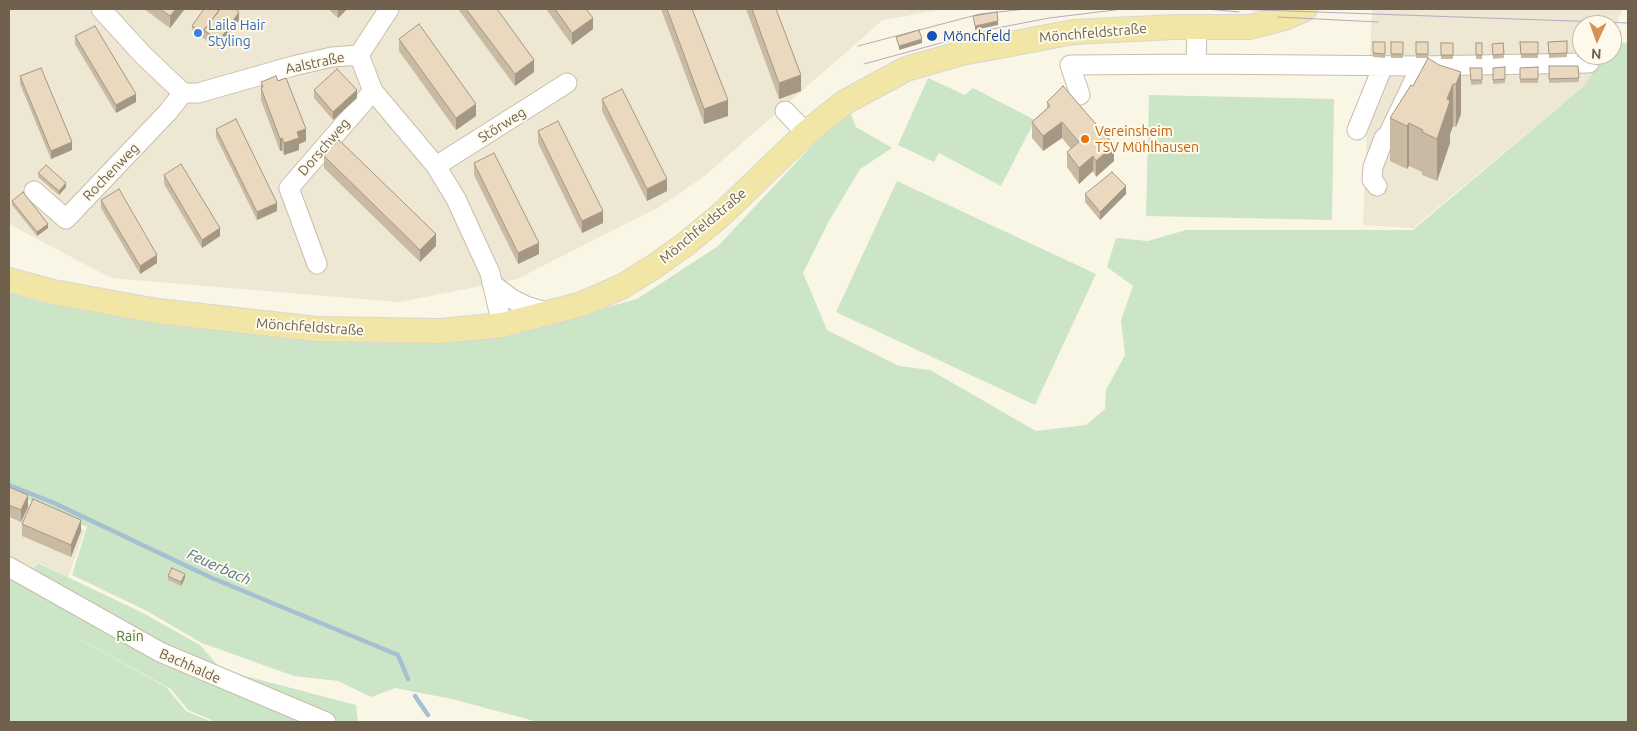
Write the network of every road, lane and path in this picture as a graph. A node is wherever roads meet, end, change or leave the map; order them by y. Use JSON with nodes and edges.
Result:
{"nodes":[{"id":1,"x":101,"y":9,"type":"edge"},
{"id":2,"x":388,"y":9,"type":"edge"},
{"id":3,"x":1305,"y":9,"type":"edge"},
{"id":4,"x":1197,"y":27,"type":"junction"},
{"id":5,"x":359,"y":55,"type":"junction"},
{"id":6,"x":1572,"y":63,"type":"edge"},
{"id":7,"x":1196,"y":64,"type":"junction"},
{"id":8,"x":1383,"y":66,"type":"junction"},
{"id":9,"x":1421,"y":66,"type":"junction"},
{"id":10,"x":567,"y":83,"type":"dead end"},
{"id":11,"x":373,"y":91,"type":"junction"},
{"id":12,"x":183,"y":93,"type":"junction"},
{"id":13,"x":1080,"y":95,"type":"dead end"},
{"id":14,"x":785,"y":111,"type":"dead end"},
{"id":15,"x":1357,"y":130,"type":"dead end"},
{"id":16,"x":806,"y":133,"type":"junction"},
{"id":17,"x":436,"y":166,"type":"junction"},
{"id":18,"x":1381,"y":187,"type":"dead end"},
{"id":19,"x":34,"y":191,"type":"dead end"},
{"id":20,"x":317,"y":264,"type":"dead end"},
{"id":21,"x":9,"y":280,"type":"edge"},
{"id":22,"x":492,"y":284,"type":"junction"},
{"id":23,"x":550,"y":313,"type":"junction"},
{"id":24,"x":502,"y":325,"type":"junction"},
{"id":25,"x":9,"y":567,"type":"edge"},
{"id":26,"x":326,"y":722,"type":"edge"}],
"edges":[{"from":1,"to":12,"type":"street"},
{"from":2,"to":5,"type":"street"},
{"from":3,"to":4,"type":"main road","name":"Mönchfeldstraße"},
{"from":4,"to":7,"type":"street"},
{"from":4,"to":16,"type":"main road","name":"Mönchfeldstraße"},
{"from":5,"to":11,"type":"street","name":"Aalstraße"},
{"from":5,"to":12,"type":"street","name":"Aalstraße"},
{"from":6,"to":9,"type":"street"},
{"from":7,"to":8,"type":"street"},
{"from":7,"to":13,"type":"street"},
{"from":8,"to":9,"type":"street"},
{"from":8,"to":15,"type":"street"},
{"from":9,"to":18,"type":"street"},
{"from":10,"to":17,"type":"street","name":"Störweg"},
{"from":11,"to":17,"type":"street","name":"Aalstraße"},
{"from":11,"to":20,"type":"street","name":"Dorschweg"},
{"from":12,"to":19,"type":"street","name":"Rochenweg"},
{"from":14,"to":16,"type":"street"},
{"from":16,"to":23,"type":"main road","name":"Mönchfeldstraße"},
{"from":17,"to":22,"type":"street","name":"Aalstraße"},
{"from":21,"to":24,"type":"main road","name":"Mönchfeldstraße"},
{"from":22,"to":23,"type":"street"},
{"from":22,"to":24,"type":"street","name":"Aalstraße"},
{"from":23,"to":24,"type":"main road","name":"Mönchfeldstraße"},
{"from":25,"to":26,"type":"street","name":"Bachhalde"}]}
